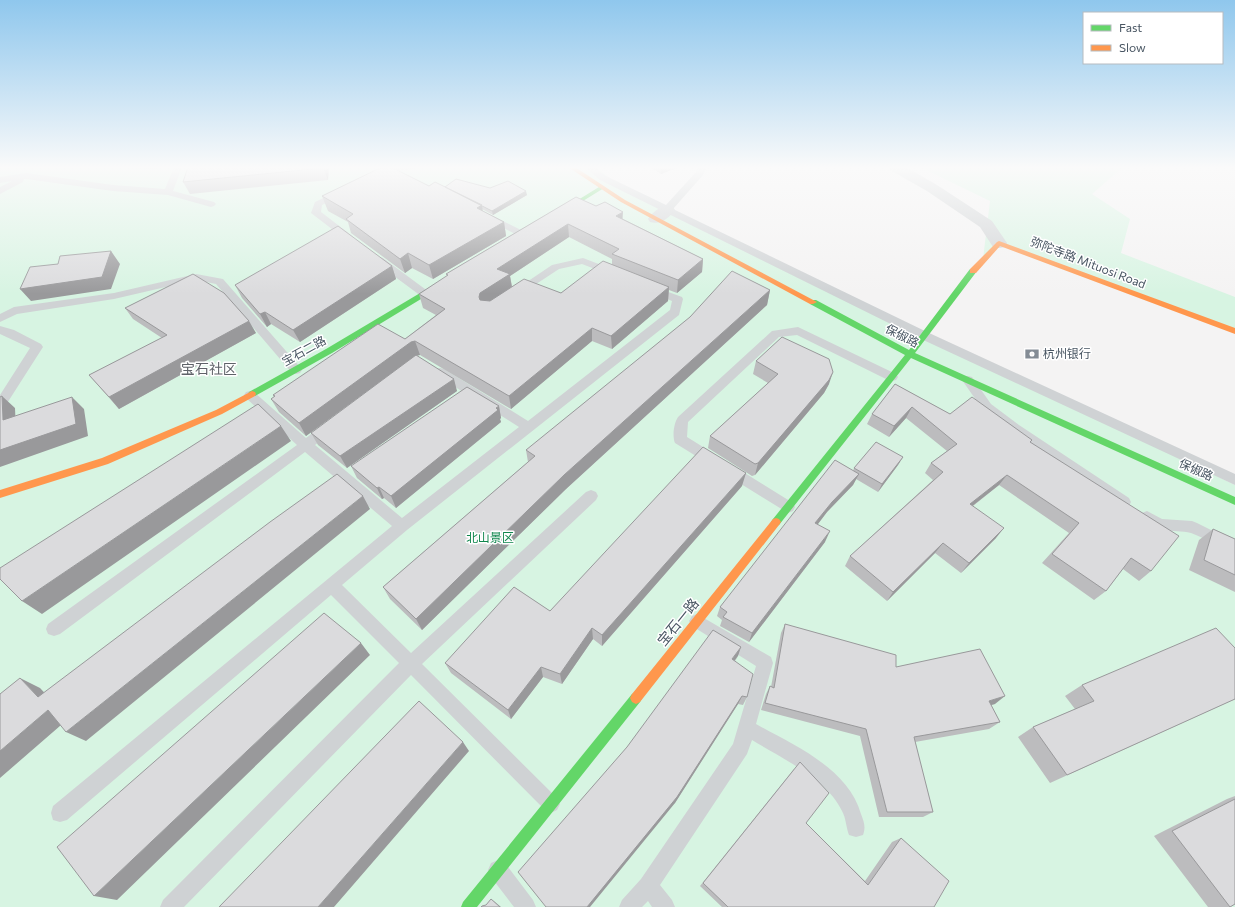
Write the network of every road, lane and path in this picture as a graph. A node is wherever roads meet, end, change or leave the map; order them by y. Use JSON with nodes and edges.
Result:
{"nodes":[{"id":1,"x":317,"y":209,"type":"edge"},
{"id":2,"x":565,"y":209,"type":"edge"},
{"id":3,"x":649,"y":209,"type":"edge"},
{"id":4,"x":653,"y":209,"type":"edge"},
{"id":5,"x":667,"y":209,"type":"edge"},
{"id":6,"x":964,"y":209,"type":"edge"},
{"id":7,"x":483,"y":214,"type":"edge"},
{"id":8,"x":662,"y":215,"type":"junction"},
{"id":9,"x":549,"y":219,"type":"edge"},
{"id":10,"x":524,"y":235,"type":"edge"},
{"id":11,"x":354,"y":242,"type":"edge"},
{"id":12,"x":999,"y":243,"type":"junction"},
{"id":13,"x":374,"y":256,"type":"edge"},
{"id":14,"x":451,"y":278,"type":"edge"},
{"id":15,"x":627,"y":278,"type":"edge"},
{"id":16,"x":642,"y":284,"type":"edge"},
{"id":17,"x":425,"y":294,"type":"junction"},
{"id":18,"x":507,"y":298,"type":"edge"},
{"id":19,"x":0,"y":318,"type":"edge"},
{"id":20,"x":0,"y":330,"type":"edge"},
{"id":21,"x":1235,"y":331,"type":"edge"},
{"id":22,"x":922,"y":335,"type":"junction"},
{"id":23,"x":910,"y":354,"type":"junction"},
{"id":24,"x":432,"y":368,"type":"edge"},
{"id":25,"x":296,"y":370,"type":"junction"},
{"id":26,"x":892,"y":377,"type":"junction"},
{"id":27,"x":968,"y":380,"type":"junction"},
{"id":28,"x":470,"y":391,"type":"junction"},
{"id":29,"x":250,"y":395,"type":"junction"},
{"id":30,"x":457,"y":400,"type":"edge"},
{"id":31,"x":0,"y":405,"type":"edge"},
{"id":32,"x":337,"y":422,"type":"edge"},
{"id":33,"x":528,"y":427,"type":"junction"},
{"id":34,"x":306,"y":445,"type":"junction"},
{"id":35,"x":351,"y":473,"type":"junction"},
{"id":36,"x":1235,"y":480,"type":"edge"},
{"id":37,"x":332,"y":487,"type":"edge"},
{"id":38,"x":0,"y":494,"type":"edge"},
{"id":39,"x":591,"y":496,"type":"dead end"},
{"id":40,"x":1235,"y":500,"type":"edge"},
{"id":41,"x":788,"y":507,"type":"junction"},
{"id":42,"x":402,"y":526,"type":"junction"},
{"id":43,"x":1235,"y":549,"type":"edge"},
{"id":44,"x":332,"y":585,"type":"junction"},
{"id":45,"x":697,"y":621,"type":"junction"},
{"id":46,"x":54,"y":629,"type":"dead end"},
{"id":47,"x":411,"y":664,"type":"junction"},
{"id":48,"x":747,"y":728,"type":"junction"},
{"id":49,"x":551,"y":804,"type":"junction"},
{"id":50,"x":60,"y":813,"type":"dead end"},
{"id":51,"x":856,"y":828,"type":"dead end"},
{"id":52,"x":498,"y":870,"type":"junction"},
{"id":53,"x":648,"y":886,"type":"junction"},
{"id":54,"x":170,"y":907,"type":"edge"},
{"id":55,"x":468,"y":907,"type":"edge"},
{"id":56,"x":526,"y":907,"type":"edge"},
{"id":57,"x":629,"y":907,"type":"edge"},
{"id":58,"x":665,"y":907,"type":"edge"}],
"edges":[{"from":1,"to":11,"type":"lane"},
{"from":2,"to":9,"type":"street"},
{"from":3,"to":8,"type":"street","name":"保俶路"},
{"from":4,"to":8,"type":"lane"},
{"from":5,"to":8,"type":"lane"},
{"from":6,"to":12,"type":"street"},
{"from":7,"to":10,"type":"lane"},
{"from":8,"to":22,"type":"lane"},
{"from":8,"to":23,"type":"street","name":"保俶路"},
{"from":12,"to":21,"type":"street","name":"弥陀寺路 Mituosi Road"},
{"from":12,"to":22,"type":"street"},
{"from":13,"to":17,"type":"lane"},
{"from":14,"to":17,"type":"street","name":"宝石二路"},
{"from":15,"to":18,"type":"lane"},
{"from":16,"to":33,"type":"lane"},
{"from":17,"to":25,"type":"street","name":"宝石二路"},
{"from":19,"to":25,"type":"lane"},
{"from":20,"to":31,"type":"lane"},
{"from":22,"to":23,"type":"street"},
{"from":22,"to":36,"type":"lane"},
{"from":23,"to":26,"type":"street","name":"宝石一路"},
{"from":23,"to":27,"type":"street","name":"保俶路"},
{"from":24,"to":28,"type":"lane"},
{"from":25,"to":29,"type":"street","name":"宝石二路"},
{"from":26,"to":41,"type":"street","name":"宝石一路"},
{"from":26,"to":41,"type":"lane"},
{"from":27,"to":40,"type":"street","name":"保俶路"},
{"from":27,"to":43,"type":"lane"},
{"from":28,"to":30,"type":"lane"},
{"from":28,"to":33,"type":"lane"},
{"from":29,"to":34,"type":"lane"},
{"from":29,"to":38,"type":"street","name":"宝石二路"},
{"from":32,"to":34,"type":"lane"},
{"from":33,"to":42,"type":"lane"},
{"from":34,"to":35,"type":"lane"},
{"from":34,"to":46,"type":"lane"},
{"from":35,"to":37,"type":"lane"},
{"from":35,"to":42,"type":"lane"},
{"from":39,"to":47,"type":"lane"},
{"from":41,"to":45,"type":"street","name":"宝石一路"},
{"from":42,"to":44,"type":"lane"},
{"from":44,"to":47,"type":"lane"},
{"from":44,"to":50,"type":"lane"},
{"from":45,"to":48,"type":"lane"},
{"from":45,"to":49,"type":"street","name":"宝石一路"},
{"from":47,"to":49,"type":"lane"},
{"from":47,"to":54,"type":"lane"},
{"from":48,"to":51,"type":"lane"},
{"from":48,"to":53,"type":"lane"},
{"from":49,"to":52,"type":"street","name":"宝石一路"},
{"from":52,"to":55,"type":"street","name":"宝石一路"},
{"from":52,"to":56,"type":"lane"},
{"from":53,"to":57,"type":"lane"},
{"from":53,"to":58,"type":"lane"}]}
